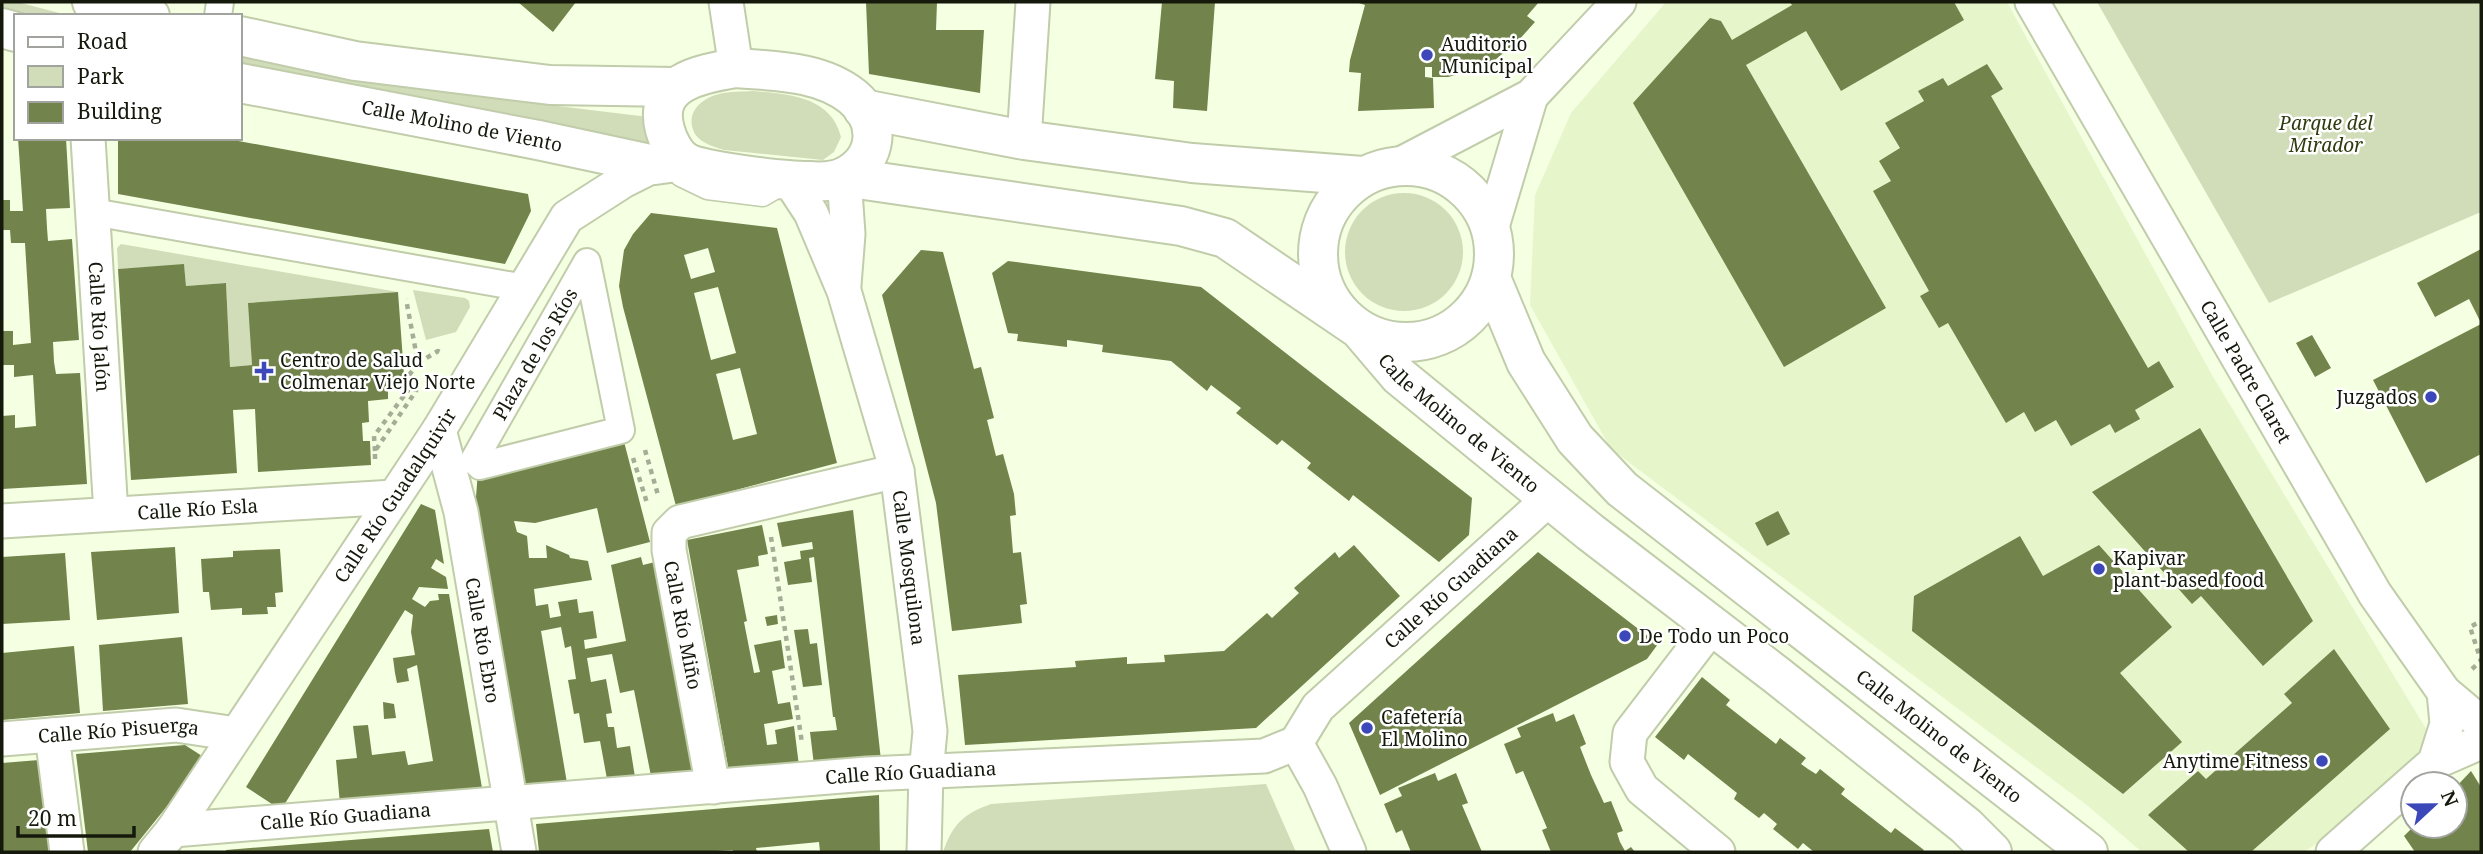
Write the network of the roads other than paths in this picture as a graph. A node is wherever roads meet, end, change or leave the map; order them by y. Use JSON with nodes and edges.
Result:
{"nodes":[{"id":1,"x":92,"y":2,"type":"edge"},
{"id":2,"x":726,"y":2,"type":"edge"},
{"id":3,"x":1032,"y":2,"type":"edge"},
{"id":4,"x":1619,"y":2,"type":"edge"},
{"id":5,"x":2032,"y":2,"type":"edge"},
{"id":6,"x":142,"y":14,"type":"edge"},
{"id":7,"x":242,"y":36,"type":"edge"},
{"id":8,"x":736,"y":68,"type":"junction"},
{"id":9,"x":242,"y":83,"type":"edge"},
{"id":10,"x":675,"y":87,"type":"junction"},
{"id":11,"x":1531,"y":96,"type":"junction"},
{"id":12,"x":863,"y":109,"type":"junction"},
{"id":13,"x":88,"y":140,"type":"edge"},
{"id":14,"x":1024,"y":140,"type":"junction"},
{"id":15,"x":670,"y":163,"type":"junction"},
{"id":16,"x":1399,"y":165,"type":"junction"},
{"id":17,"x":1363,"y":176,"type":"junction"},
{"id":18,"x":844,"y":177,"type":"junction"},
{"id":19,"x":790,"y":181,"type":"junction"},
{"id":20,"x":93,"y":212,"type":"junction"},
{"id":21,"x":1491,"y":230,"type":"junction"},
{"id":22,"x":1491,"y":278,"type":"junction"},
{"id":23,"x":525,"y":288,"type":"junction"},
{"id":24,"x":844,"y":291,"type":"junction"},
{"id":25,"x":1359,"y":329,"type":"junction"},
{"id":26,"x":439,"y":430,"type":"junction"},
{"id":27,"x":621,"y":430,"type":"joint"},
{"id":28,"x":897,"y":471,"type":"junction"},
{"id":29,"x":394,"y":497,"type":"junction"},
{"id":30,"x":1549,"y":499,"type":"junction"},
{"id":31,"x":111,"y":514,"type":"junction"},
{"id":32,"x":2,"y":521,"type":"edge"},
{"id":33,"x":1712,"y":626,"type":"junction"},
{"id":34,"x":2444,"y":691,"type":"junction"},
{"id":35,"x":2481,"y":723,"type":"edge"},
{"id":36,"x":236,"y":734,"type":"junction"},
{"id":37,"x":52,"y":735,"type":"junction"},
{"id":38,"x":2,"y":739,"type":"edge"},
{"id":39,"x":2481,"y":742,"type":"edge"},
{"id":40,"x":1296,"y":743,"type":"junction"},
{"id":41,"x":2435,"y":762,"type":"junction"},
{"id":42,"x":926,"y":773,"type":"junction"},
{"id":43,"x":713,"y":787,"type":"junction"},
{"id":44,"x":510,"y":803,"type":"junction"},
{"id":45,"x":164,"y":841,"type":"edge"},
{"id":46,"x":67,"y":852,"type":"edge"},
{"id":47,"x":519,"y":852,"type":"edge"},
{"id":48,"x":924,"y":852,"type":"edge"},
{"id":49,"x":1349,"y":852,"type":"edge"},
{"id":50,"x":1717,"y":852,"type":"edge"},
{"id":51,"x":1992,"y":852,"type":"edge"},
{"id":52,"x":2088,"y":852,"type":"edge"},
{"id":53,"x":2333,"y":852,"type":"edge"}],
"edges":[{"from":1,"to":6,"type":"main road"},
{"from":2,"to":8,"type":"street"},
{"from":3,"to":14,"type":"street"},
{"from":4,"to":11,"type":"street"},
{"from":5,"to":34,"type":"street","name":"Calle Padre Claret"},
{"from":7,"to":10,"type":"main road"},
{"from":8,"to":10,"type":"main road"},
{"from":8,"to":12,"type":"main road"},
{"from":9,"to":15,"type":"main road","name":"Calle Molino de Viento"},
{"from":10,"to":15,"type":"main road"},
{"from":11,"to":16,"type":"street"},
{"from":11,"to":21,"type":"street"},
{"from":12,"to":14,"type":"main road"},
{"from":12,"to":18,"type":"main road"},
{"from":13,"to":20,"type":"street","name":"Calle Río Jalón"},
{"from":14,"to":17,"type":"main road"},
{"from":15,"to":19,"type":"main road"},
{"from":15,"to":23,"type":"street","name":"Calle Río Guadalquivir"},
{"from":16,"to":17,"type":"main road"},
{"from":16,"to":21,"type":"main road"},
{"from":17,"to":25,"type":"main road"},
{"from":18,"to":19,"type":"main road"},
{"from":18,"to":24,"type":"street","name":"Calle Mosquilona"},
{"from":18,"to":25,"type":"main road","name":"Calle Molino de Viento"},
{"from":19,"to":24,"type":"street","name":"Calle Mosquilona"},
{"from":20,"to":23,"type":"street"},
{"from":20,"to":31,"type":"street","name":"Calle Río Jalón"},
{"from":21,"to":22,"type":"main road"},
{"from":22,"to":25,"type":"main road"},
{"from":22,"to":52,"type":"main road","name":"Calle Molino de Viento"},
{"from":23,"to":26,"type":"street","name":"Calle Río Guadalquivir"},
{"from":24,"to":28,"type":"street","name":"Calle Mosquilona"},
{"from":25,"to":30,"type":"main road","name":"Calle Molino de Viento"},
{"from":26,"to":29,"type":"street","name":"Calle Río Guadalquivir"},
{"from":26,"to":44,"type":"street","name":"Calle Río Ebro"},
{"from":27,"to":27,"type":"street","name":"Plaza de los Ríos"},
{"from":28,"to":42,"type":"street","name":"Calle Mosquilona"},
{"from":28,"to":43,"type":"street","name":"Calle Río Miño"},
{"from":29,"to":31,"type":"street","name":"Calle Río Esla"},
{"from":29,"to":36,"type":"street","name":"Calle Río Guadalquivir"},
{"from":30,"to":33,"type":"main road","name":"Calle Molino de Viento"},
{"from":30,"to":40,"type":"street","name":"Calle Río Guadiana"},
{"from":31,"to":32,"type":"street","name":"Calle Río Esla"},
{"from":33,"to":50,"type":"street"},
{"from":33,"to":51,"type":"main road","name":"Calle Molino de Viento"},
{"from":34,"to":35,"type":"street","name":"Calle Padre Claret"},
{"from":34,"to":41,"type":"street"},
{"from":36,"to":37,"type":"street","name":"Calle Río Pisuerga"},
{"from":36,"to":45,"type":"street","name":"Calle Río Guadalquivir"},
{"from":37,"to":38,"type":"street","name":"Calle Río Pisuerga"},
{"from":37,"to":46,"type":"street"},
{"from":39,"to":41,"type":"street"},
{"from":40,"to":42,"type":"street","name":"Calle Río Guadiana"},
{"from":40,"to":49,"type":"street"},
{"from":41,"to":53,"type":"street"},
{"from":42,"to":43,"type":"street","name":"Calle Río Guadiana"},
{"from":42,"to":48,"type":"street","name":"Calle Mosquilona"},
{"from":43,"to":44,"type":"street","name":"Calle Río Guadiana"},
{"from":44,"to":45,"type":"street","name":"Calle Río Guadiana"},
{"from":44,"to":47,"type":"street","name":"Calle Río Ebro"}]}
